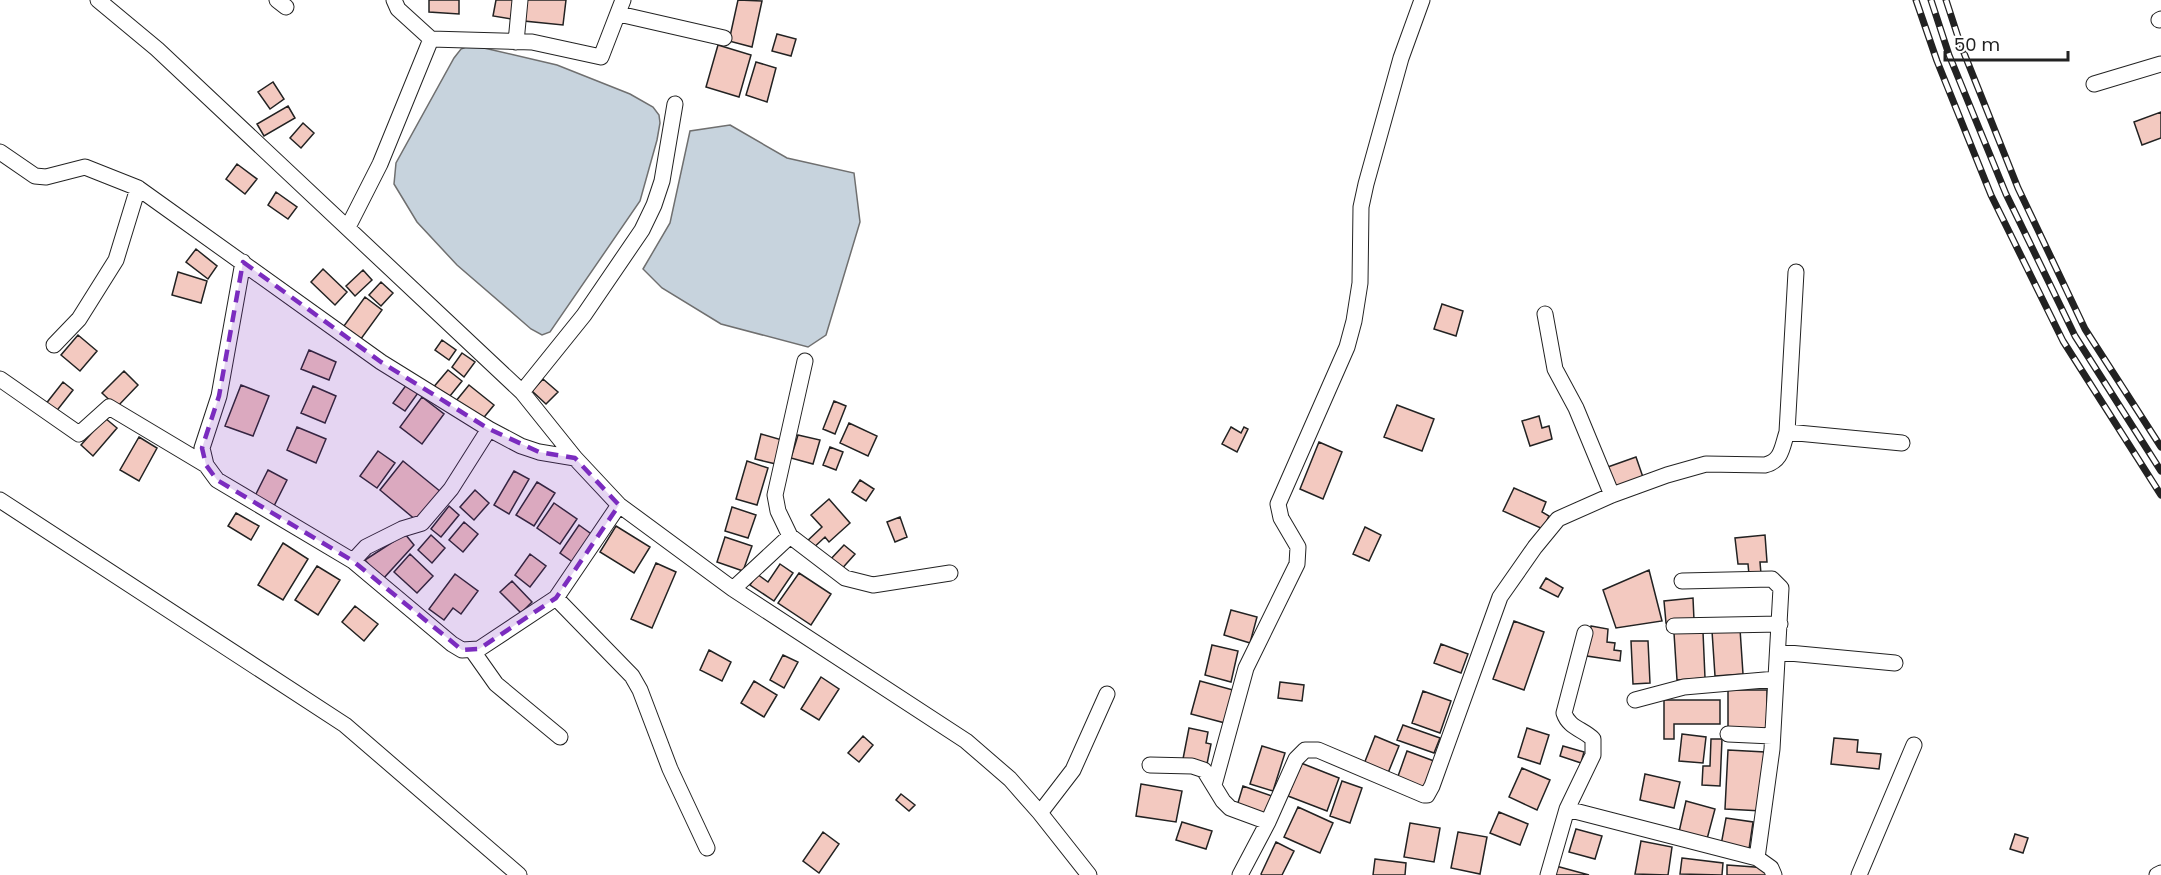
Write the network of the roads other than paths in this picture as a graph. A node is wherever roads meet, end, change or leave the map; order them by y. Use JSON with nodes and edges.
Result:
{"nodes":[{"id":1,"x":98,"y":0,"type":"edge"},
{"id":2,"x":394,"y":0,"type":"edge"},
{"id":3,"x":520,"y":0,"type":"edge"},
{"id":4,"x":1422,"y":0,"type":"edge"},
{"id":5,"x":621,"y":7,"type":"edge"},
{"id":6,"x":724,"y":38,"type":"dead end"},
{"id":7,"x":431,"y":39,"type":"junction"},
{"id":8,"x":516,"y":42,"type":"junction"},
{"id":9,"x":2161,"y":64,"type":"edge"},
{"id":10,"x":2094,"y":84,"type":"dead end"},
{"id":11,"x":675,"y":104,"type":"dead end"},
{"id":12,"x":0,"y":152,"type":"edge"},
{"id":13,"x":138,"y":188,"type":"junction"},
{"id":14,"x":348,"y":226,"type":"junction"},
{"id":15,"x":243,"y":262,"type":"junction"},
{"id":16,"x":1796,"y":272,"type":"dead end"},
{"id":17,"x":1545,"y":314,"type":"dead end"},
{"id":18,"x":54,"y":345,"type":"dead end"},
{"id":19,"x":805,"y":361,"type":"dead end"},
{"id":20,"x":0,"y":379,"type":"edge"},
{"id":21,"x":522,"y":392,"type":"junction"},
{"id":22,"x":489,"y":429,"type":"junction"},
{"id":23,"x":1787,"y":432,"type":"junction"},
{"id":24,"x":1902,"y":443,"type":"dead end"},
{"id":25,"x":575,"y":458,"type":"junction"},
{"id":26,"x":206,"y":465,"type":"junction"},
{"id":27,"x":1612,"y":495,"type":"junction"},
{"id":28,"x":0,"y":500,"type":"edge"},
{"id":29,"x":619,"y":505,"type":"junction"},
{"id":30,"x":790,"y":536,"type":"junction"},
{"id":31,"x":353,"y":561,"type":"junction"},
{"id":32,"x":950,"y":573,"type":"dead end"},
{"id":33,"x":1682,"y":582,"type":"dead end"},
{"id":34,"x":733,"y":589,"type":"junction"},
{"id":35,"x":556,"y":598,"type":"junction"},
{"id":36,"x":1780,"y":624,"type":"junction"},
{"id":37,"x":1674,"y":626,"type":"dead end"},
{"id":38,"x":1585,"y":633,"type":"dead end"},
{"id":39,"x":472,"y":651,"type":"junction"},
{"id":40,"x":1778,"y":652,"type":"junction"},
{"id":41,"x":1895,"y":663,"type":"dead end"},
{"id":42,"x":1776,"y":679,"type":"junction"},
{"id":43,"x":1107,"y":694,"type":"dead end"},
{"id":44,"x":1635,"y":700,"type":"dead end"},
{"id":45,"x":1728,"y":734,"type":"dead end"},
{"id":46,"x":1773,"y":736,"type":"junction"},
{"id":47,"x":560,"y":737,"type":"dead end"},
{"id":48,"x":1914,"y":745,"type":"dead end"},
{"id":49,"x":1150,"y":765,"type":"dead end"},
{"id":50,"x":1214,"y":785,"type":"junction"},
{"id":51,"x":1567,"y":809,"type":"junction"},
{"id":52,"x":1040,"y":813,"type":"junction"},
{"id":53,"x":1268,"y":822,"type":"junction"},
{"id":54,"x":707,"y":848,"type":"dead end"},
{"id":55,"x":1757,"y":858,"type":"junction"},
{"id":56,"x":519,"y":875,"type":"edge"},
{"id":57,"x":1089,"y":875,"type":"edge"},
{"id":58,"x":1240,"y":875,"type":"edge"},
{"id":59,"x":1548,"y":875,"type":"edge"},
{"id":60,"x":1774,"y":875,"type":"edge"},
{"id":61,"x":1859,"y":875,"type":"edge"}],
"edges":[{"from":1,"to":14,"type":"street"},
{"from":2,"to":7,"type":"street"},
{"from":3,"to":8,"type":"street"},
{"from":4,"to":50,"type":"street"},
{"from":5,"to":6,"type":"street"},
{"from":5,"to":8,"type":"street"},
{"from":7,"to":8,"type":"street"},
{"from":7,"to":14,"type":"street"},
{"from":9,"to":10,"type":"street"},
{"from":11,"to":21,"type":"street"},
{"from":12,"to":13,"type":"street"},
{"from":13,"to":15,"type":"street"},
{"from":13,"to":18,"type":"street"},
{"from":14,"to":21,"type":"street"},
{"from":15,"to":22,"type":"street"},
{"from":15,"to":26,"type":"street"},
{"from":16,"to":23,"type":"street"},
{"from":17,"to":27,"type":"street"},
{"from":19,"to":30,"type":"street"},
{"from":20,"to":26,"type":"street"},
{"from":21,"to":25,"type":"street"},
{"from":22,"to":25,"type":"street"},
{"from":22,"to":31,"type":"street"},
{"from":23,"to":24,"type":"street"},
{"from":23,"to":27,"type":"street"},
{"from":25,"to":29,"type":"street"},
{"from":26,"to":31,"type":"street"},
{"from":27,"to":53,"type":"street"},
{"from":28,"to":56,"type":"street"},
{"from":29,"to":34,"type":"street"},
{"from":29,"to":35,"type":"street"},
{"from":30,"to":32,"type":"street"},
{"from":30,"to":34,"type":"street"},
{"from":31,"to":39,"type":"street"},
{"from":33,"to":36,"type":"street"},
{"from":34,"to":52,"type":"street"},
{"from":35,"to":39,"type":"street"},
{"from":35,"to":54,"type":"street"},
{"from":36,"to":37,"type":"street"},
{"from":36,"to":40,"type":"street"},
{"from":38,"to":51,"type":"street"},
{"from":39,"to":47,"type":"street"},
{"from":40,"to":41,"type":"street"},
{"from":40,"to":42,"type":"street"},
{"from":42,"to":44,"type":"street"},
{"from":42,"to":46,"type":"street"},
{"from":43,"to":52,"type":"street"},
{"from":45,"to":46,"type":"street"},
{"from":46,"to":55,"type":"street"},
{"from":48,"to":61,"type":"street"},
{"from":49,"to":50,"type":"street"},
{"from":50,"to":53,"type":"street"},
{"from":51,"to":55,"type":"street"},
{"from":51,"to":59,"type":"street"},
{"from":52,"to":57,"type":"street"},
{"from":53,"to":58,"type":"street"},
{"from":55,"to":60,"type":"street"}]}
